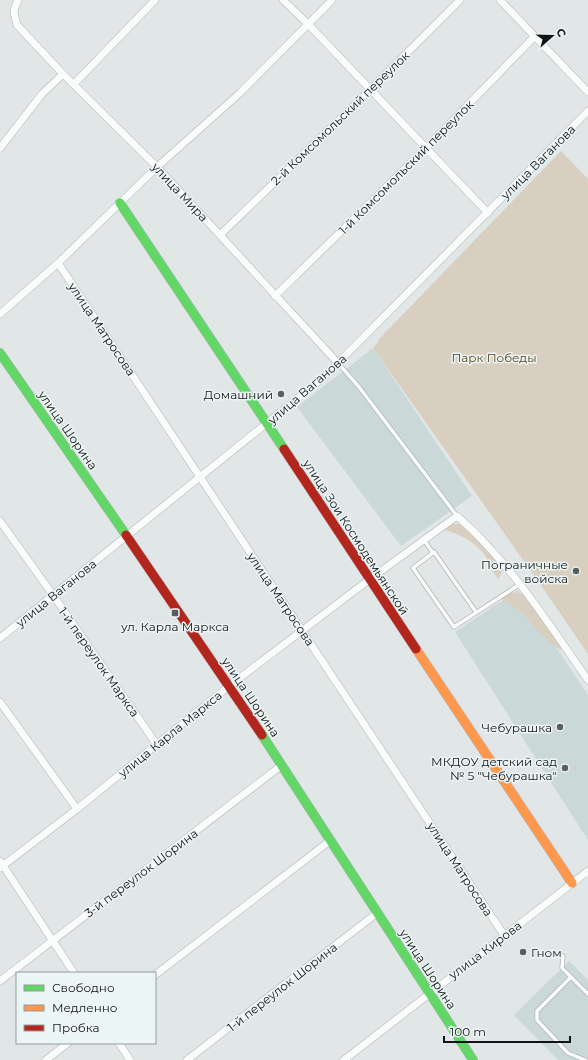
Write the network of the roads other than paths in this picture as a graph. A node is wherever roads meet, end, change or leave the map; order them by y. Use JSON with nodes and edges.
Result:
{"nodes":[{"id":1,"x":18,"y":0,"type":"edge"},
{"id":2,"x":155,"y":0,"type":"edge"},
{"id":3,"x":283,"y":0,"type":"edge"},
{"id":4,"x":332,"y":0,"type":"edge"},
{"id":5,"x":460,"y":0,"type":"edge"},
{"id":6,"x":500,"y":0,"type":"edge"},
{"id":7,"x":308,"y":24,"type":"junction"},
{"id":8,"x":536,"y":36,"type":"junction"},
{"id":9,"x":63,"y":74,"type":"junction"},
{"id":10,"x":74,"y":84,"type":"junction"},
{"id":11,"x":370,"y":90,"type":"junction"},
{"id":12,"x":588,"y":92,"type":"edge"},
{"id":13,"x":588,"y":111,"type":"edge"},
{"id":14,"x":0,"y":148,"type":"edge"},
{"id":15,"x":426,"y":148,"type":"junction"},
{"id":16,"x":157,"y":168,"type":"junction"},
{"id":17,"x":120,"y":203,"type":"junction"},
{"id":18,"x":488,"y":212,"type":"junction"},
{"id":19,"x":220,"y":235,"type":"junction"},
{"id":20,"x":58,"y":263,"type":"junction"},
{"id":21,"x":275,"y":296,"type":"junction"},
{"id":22,"x":0,"y":314,"type":"edge"},
{"id":23,"x":0,"y":353,"type":"edge"},
{"id":24,"x":338,"y":363,"type":"junction"},
{"id":25,"x":268,"y":424,"type":"junction"},
{"id":26,"x":200,"y":478,"type":"junction"},
{"id":27,"x":457,"y":516,"type":"junction"},
{"id":28,"x":0,"y":521,"type":"edge"},
{"id":29,"x":127,"y":536,"type":"junction"},
{"id":30,"x":424,"y":540,"type":"junction"},
{"id":31,"x":433,"y":553,"type":"junction"},
{"id":32,"x":370,"y":579,"type":"junction"},
{"id":33,"x":520,"y":585,"type":"junction"},
{"id":34,"x":54,"y":595,"type":"junction"},
{"id":35,"x":476,"y":612,"type":"junction"},
{"id":36,"x":302,"y":630,"type":"junction"},
{"id":37,"x":0,"y":638,"type":"edge"},
{"id":38,"x":588,"y":680,"type":"edge"},
{"id":39,"x":229,"y":686,"type":"junction"},
{"id":40,"x":0,"y":702,"type":"edge"},
{"id":41,"x":157,"y":745,"type":"junction"},
{"id":42,"x":282,"y":765,"type":"junction"},
{"id":43,"x":77,"y":809,"type":"junction"},
{"id":44,"x":331,"y":840,"type":"junction"},
{"id":45,"x":1,"y":865,"type":"edge"},
{"id":46,"x":588,"y":871,"type":"edge"},
{"id":47,"x":572,"y":883,"type":"junction"},
{"id":48,"x":378,"y":913,"type":"junction"},
{"id":49,"x":504,"y":935,"type":"junction"},
{"id":50,"x":52,"y":940,"type":"junction"},
{"id":51,"x":563,"y":956,"type":"dead end"},
{"id":52,"x":73,"y":972,"type":"edge"},
{"id":53,"x":156,"y":974,"type":"edge"},
{"id":54,"x":571,"y":977,"type":"junction"},
{"id":55,"x":0,"y":981,"type":"edge"},
{"id":56,"x":429,"y":993,"type":"junction"},
{"id":57,"x":588,"y":994,"type":"edge"},
{"id":58,"x":67,"y":1044,"type":"edge"},
{"id":59,"x":121,"y":1044,"type":"edge"},
{"id":60,"x":46,"y":1060,"type":"edge"},
{"id":61,"x":130,"y":1060,"type":"edge"},
{"id":62,"x":187,"y":1060,"type":"edge"},
{"id":63,"x":344,"y":1060,"type":"edge"},
{"id":64,"x":473,"y":1060,"type":"edge"},
{"id":65,"x":585,"y":1060,"type":"edge"}],
"edges":[{"from":1,"to":9,"type":"street","name":"улица Мира"},
{"from":2,"to":10,"type":"street"},
{"from":3,"to":7,"type":"street"},
{"from":4,"to":7,"type":"street"},
{"from":5,"to":11,"type":"street","name":"2-й Комсомольский переулок"},
{"from":6,"to":8,"type":"street"},
{"from":7,"to":11,"type":"street"},
{"from":7,"to":16,"type":"street"},
{"from":8,"to":12,"type":"street"},
{"from":8,"to":15,"type":"street","name":"1-й Комсомольский переулок"},
{"from":9,"to":10,"type":"street","name":"улица Мира"},
{"from":9,"to":14,"type":"street"},
{"from":10,"to":16,"type":"street","name":"улица Мира"},
{"from":11,"to":15,"type":"street"},
{"from":11,"to":19,"type":"street","name":"2-й Комсомольский переулок"},
{"from":13,"to":18,"type":"street","name":"улица Ваганова"},
{"from":15,"to":18,"type":"street"},
{"from":15,"to":21,"type":"street","name":"1-й Комсомольский переулок"},
{"from":16,"to":17,"type":"street"},
{"from":16,"to":19,"type":"street","name":"улица Мира"},
{"from":17,"to":20,"type":"street"},
{"from":17,"to":25,"type":"street","name":"улица Зои Космодемьянской"},
{"from":18,"to":24,"type":"street","name":"улица Ваганова"},
{"from":19,"to":21,"type":"street","name":"улица Мира"},
{"from":20,"to":22,"type":"street"},
{"from":20,"to":26,"type":"street","name":"улица Матросова"},
{"from":21,"to":24,"type":"street","name":"улица Мира"},
{"from":23,"to":29,"type":"street","name":"улица Шорина"},
{"from":24,"to":25,"type":"street","name":"улица Ваганова"},
{"from":24,"to":27,"type":"lane"},
{"from":25,"to":26,"type":"street","name":"улица Ваганова"},
{"from":25,"to":32,"type":"street","name":"улица Зои Космодемьянской"},
{"from":26,"to":29,"type":"street","name":"улица Ваганова"},
{"from":26,"to":36,"type":"street","name":"улица Матросова"},
{"from":27,"to":30,"type":"street","name":"улица Карла Маркса"},
{"from":27,"to":33,"type":"street"},
{"from":28,"to":34,"type":"street","name":"1-й переулок Маркса"},
{"from":29,"to":34,"type":"street","name":"улица Ваганова"},
{"from":29,"to":39,"type":"street","name":"улица Шорина"},
{"from":30,"to":31,"type":"lane"},
{"from":30,"to":32,"type":"street","name":"улица Карла Маркса"},
{"from":31,"to":35,"type":"lane"},
{"from":31,"to":35,"type":"lane"},
{"from":32,"to":36,"type":"street","name":"улица Карла Маркса"},
{"from":32,"to":47,"type":"street","name":"улица Зои Космодемьянской"},
{"from":33,"to":35,"type":"lane"},
{"from":33,"to":38,"type":"street"},
{"from":34,"to":37,"type":"street","name":"улица Ваганова"},
{"from":34,"to":41,"type":"street","name":"1-й переулок Маркса"},
{"from":36,"to":39,"type":"street","name":"улица Карла Маркса"},
{"from":36,"to":49,"type":"street","name":"улица Матросова"},
{"from":39,"to":41,"type":"street","name":"улица Карла Маркса"},
{"from":39,"to":42,"type":"street","name":"улица Шорина"},
{"from":40,"to":43,"type":"street"},
{"from":41,"to":43,"type":"street","name":"улица Карла Маркса"},
{"from":42,"to":44,"type":"street","name":"улица Шорина"},
{"from":42,"to":50,"type":"street","name":"3-й переулок Шорина"},
{"from":43,"to":45,"type":"street","name":"улица Карла Маркса"},
{"from":44,"to":48,"type":"street","name":"улица Шорина"},
{"from":44,"to":53,"type":"street"},
{"from":45,"to":50,"type":"street"},
{"from":46,"to":47,"type":"street","name":"улица Кирова"},
{"from":47,"to":49,"type":"street","name":"улица Кирова"},
{"from":48,"to":56,"type":"street","name":"улица Шорина"},
{"from":48,"to":62,"type":"street","name":"1-й переулок Шорина"},
{"from":49,"to":56,"type":"street","name":"улица Кирова"},
{"from":50,"to":52,"type":"street"},
{"from":50,"to":55,"type":"street","name":"3-й переулок Шорина"},
{"from":51,"to":54,"type":"lane"},
{"from":54,"to":57,"type":"lane"},
{"from":54,"to":65,"type":"lane"},
{"from":56,"to":63,"type":"street","name":"улица Кирова"},
{"from":56,"to":64,"type":"street","name":"улица Шорина"},
{"from":58,"to":60,"type":"street"},
{"from":59,"to":61,"type":"street"}]}
